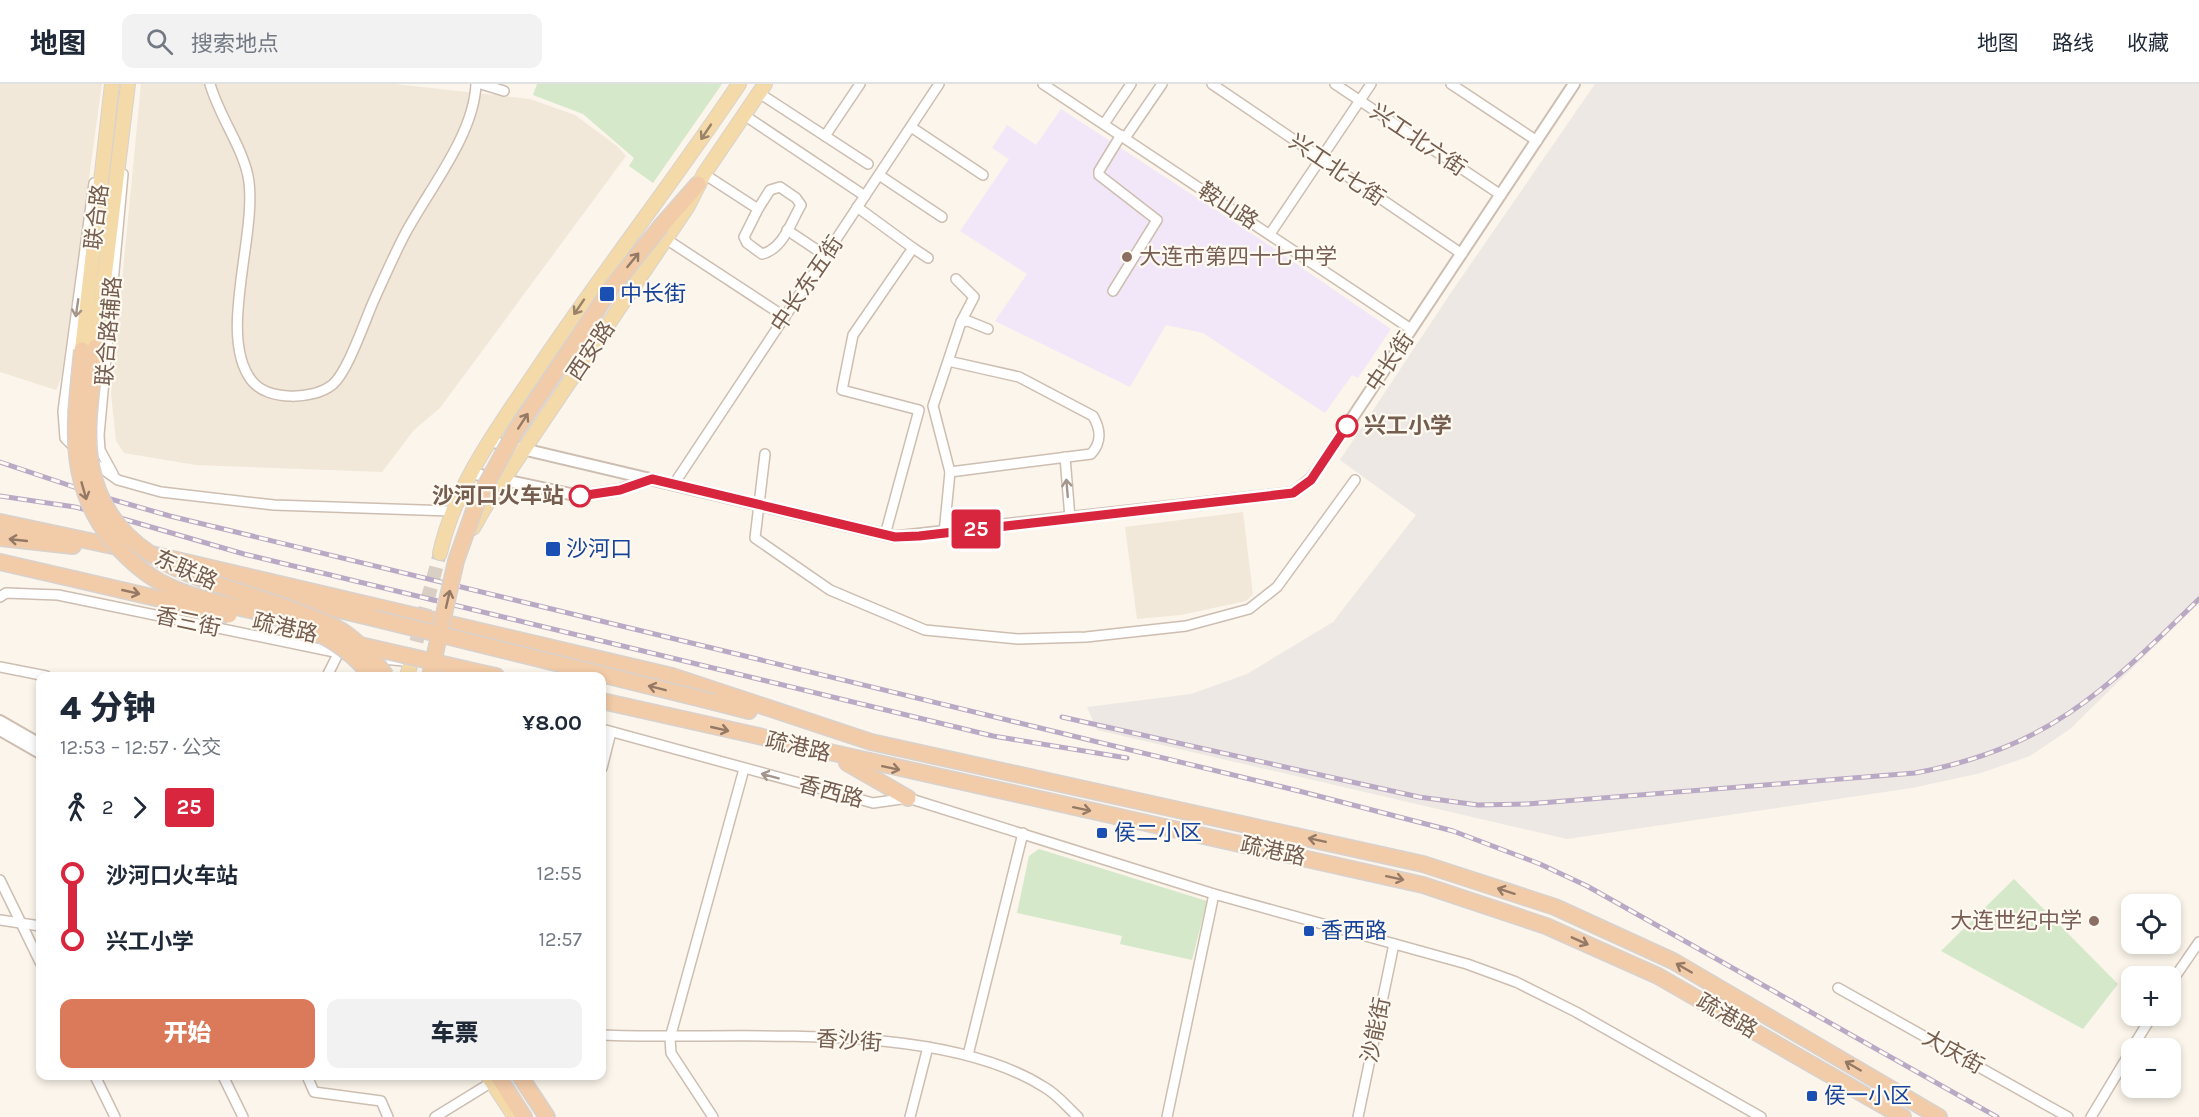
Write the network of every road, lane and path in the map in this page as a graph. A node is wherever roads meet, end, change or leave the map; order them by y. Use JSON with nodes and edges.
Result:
{"nodes":[{"id":1,"x":110,"y":84,"type":"edge"},
{"id":2,"x":129,"y":84,"type":"edge"},
{"id":3,"x":210,"y":84,"type":"edge"},
{"id":4,"x":476,"y":84,"type":"edge"},
{"id":5,"x":481,"y":84,"type":"edge"},
{"id":6,"x":739,"y":84,"type":"edge"},
{"id":7,"x":860,"y":84,"type":"edge"},
{"id":8,"x":939,"y":84,"type":"edge"},
{"id":9,"x":1043,"y":84,"type":"edge"},
{"id":10,"x":1131,"y":84,"type":"edge"},
{"id":11,"x":1162,"y":84,"type":"edge"},
{"id":12,"x":1212,"y":84,"type":"edge"},
{"id":13,"x":1335,"y":84,"type":"edge"},
{"id":14,"x":1371,"y":84,"type":"edge"},
{"id":15,"x":1451,"y":84,"type":"edge"},
{"id":16,"x":1572,"y":85,"type":"edge"},
{"id":17,"x":762,"y":88,"type":"edge"},
{"id":18,"x":504,"y":91,"type":"dead end"},
{"id":19,"x":1360,"y":101,"type":"junction"},
{"id":20,"x":744,"y":115,"type":"junction"},
{"id":21,"x":1104,"y":124,"type":"junction"},
{"id":22,"x":911,"y":127,"type":"junction"},
{"id":23,"x":825,"y":136,"type":"junction"},
{"id":24,"x":1123,"y":137,"type":"junction"},
{"id":25,"x":1537,"y":141,"type":"junction"},
{"id":26,"x":1320,"y":160,"type":"junction"},
{"id":27,"x":868,"y":164,"type":"dead end"},
{"id":28,"x":879,"y":175,"type":"junction"},
{"id":29,"x":983,"y":175,"type":"dead end"},
{"id":30,"x":701,"y":179,"type":"junction"},
{"id":31,"x":1501,"y":195,"type":"junction"},
{"id":32,"x":865,"y":196,"type":"junction"},
{"id":33,"x":857,"y":207,"type":"junction"},
{"id":34,"x":758,"y":209,"type":"junction"},
{"id":35,"x":942,"y":217,"type":"dead end"},
{"id":36,"x":787,"y":230,"type":"junction"},
{"id":37,"x":664,"y":233,"type":"junction"},
{"id":38,"x":1270,"y":234,"type":"junction"},
{"id":39,"x":913,"y":248,"type":"junction"},
{"id":40,"x":1462,"y":254,"type":"junction"},
{"id":41,"x":825,"y":256,"type":"junction"},
{"id":42,"x":928,"y":258,"type":"dead end"},
{"id":43,"x":956,"y":279,"type":"dead end"},
{"id":44,"x":1113,"y":291,"type":"dead end"},
{"id":45,"x":785,"y":317,"type":"junction"},
{"id":46,"x":961,"y":322,"type":"junction"},
{"id":47,"x":988,"y":329,"type":"dead end"},
{"id":48,"x":1412,"y":329,"type":"junction"},
{"id":49,"x":89,"y":349,"type":"junction"},
{"id":50,"x":948,"y":361,"type":"junction"},
{"id":51,"x":65,"y":397,"type":"junction"},
{"id":52,"x":103,"y":399,"type":"junction"},
{"id":53,"x":489,"y":441,"type":"junction"},
{"id":54,"x":525,"y":449,"type":"junction"},
{"id":55,"x":765,"y":454,"type":"dead end"},
{"id":56,"x":1065,"y":457,"type":"junction"},
{"id":57,"x":950,"y":472,"type":"junction"},
{"id":58,"x":471,"y":473,"type":"junction"},
{"id":59,"x":652,"y":479,"type":"junction"},
{"id":60,"x":118,"y":480,"type":"junction"},
{"id":61,"x":505,"y":480,"type":"junction"},
{"id":62,"x":1355,"y":480,"type":"dead end"},
{"id":63,"x":522,"y":483,"type":"junction"},
{"id":64,"x":674,"y":484,"type":"junction"},
{"id":65,"x":494,"y":495,"type":"junction"},
{"id":66,"x":757,"y":505,"type":"junction"},
{"id":67,"x":450,"y":511,"type":"junction"},
{"id":68,"x":1070,"y":518,"type":"junction"},
{"id":69,"x":0,"y":522,"type":"edge"},
{"id":70,"x":944,"y":533,"type":"junction"},
{"id":71,"x":885,"y":535,"type":"junction"},
{"id":72,"x":0,"y":538,"type":"edge"},
{"id":73,"x":440,"y":553,"type":"tunnel mouth"},
{"id":74,"x":160,"y":556,"type":"junction"},
{"id":75,"x":463,"y":561,"type":"dead end"},
{"id":76,"x":0,"y":565,"type":"edge"},
{"id":77,"x":32,"y":569,"type":"junction"},
{"id":78,"x":0,"y":576,"type":"edge"},
{"id":79,"x":193,"y":576,"type":"junction"},
{"id":80,"x":0,"y":597,"type":"edge"},
{"id":81,"x":338,"y":654,"type":"junction"},
{"id":82,"x":411,"y":662,"type":"joint"},
{"id":83,"x":0,"y":667,"type":"edge"},
{"id":84,"x":329,"y":672,"type":"edge"},
{"id":85,"x":367,"y":672,"type":"edge"},
{"id":86,"x":383,"y":672,"type":"edge"},
{"id":87,"x":408,"y":672,"type":"edge"},
{"id":88,"x":435,"y":672,"type":"edge"},
{"id":89,"x":476,"y":672,"type":"edge"},
{"id":90,"x":590,"y":672,"type":"edge"},
{"id":91,"x":36,"y":674,"type":"edge"},
{"id":92,"x":606,"y":676,"type":"edge"},
{"id":93,"x":606,"y":702,"type":"edge"},
{"id":94,"x":0,"y":721,"type":"edge"},
{"id":95,"x":0,"y":730,"type":"edge"},
{"id":96,"x":606,"y":731,"type":"edge"},
{"id":97,"x":36,"y":742,"type":"edge"},
{"id":98,"x":871,"y":742,"type":"junction"},
{"id":99,"x":36,"y":751,"type":"edge"},
{"id":100,"x":834,"y":755,"type":"junction"},
{"id":101,"x":744,"y":769,"type":"junction"},
{"id":102,"x":908,"y":798,"type":"junction"},
{"id":103,"x":1023,"y":833,"type":"junction"},
{"id":104,"x":0,"y":880,"type":"edge"},
{"id":105,"x":1214,"y":894,"type":"junction"},
{"id":106,"x":0,"y":920,"type":"edge"},
{"id":107,"x":21,"y":923,"type":"junction"},
{"id":108,"x":36,"y":925,"type":"edge"},
{"id":109,"x":2199,"y":942,"type":"edge"},
{"id":110,"x":1394,"y":944,"type":"junction"},
{"id":111,"x":36,"y":954,"type":"edge"},
{"id":112,"x":2181,"y":968,"type":"edge"},
{"id":113,"x":1838,"y":988,"type":"dead end"},
{"id":114,"x":606,"y":1035,"type":"edge"},
{"id":115,"x":670,"y":1038,"type":"junction"},
{"id":116,"x":928,"y":1047,"type":"junction"},
{"id":117,"x":968,"y":1055,"type":"junction"},
{"id":118,"x":2121,"y":1067,"type":"edge"},
{"id":119,"x":97,"y":1080,"type":"edge"},
{"id":120,"x":225,"y":1080,"type":"edge"},
{"id":121,"x":309,"y":1080,"type":"edge"},
{"id":122,"x":490,"y":1080,"type":"edge"},
{"id":123,"x":494,"y":1080,"type":"edge"},
{"id":124,"x":495,"y":1080,"type":"edge"},
{"id":125,"x":523,"y":1080,"type":"edge"},
{"id":126,"x":531,"y":1080,"type":"edge"},
{"id":127,"x":115,"y":1117,"type":"edge"},
{"id":128,"x":243,"y":1117,"type":"edge"},
{"id":129,"x":388,"y":1117,"type":"edge"},
{"id":130,"x":435,"y":1117,"type":"edge"},
{"id":131,"x":515,"y":1117,"type":"edge"},
{"id":132,"x":525,"y":1117,"type":"edge"},
{"id":133,"x":547,"y":1117,"type":"edge"},
{"id":134,"x":555,"y":1117,"type":"edge"},
{"id":135,"x":712,"y":1117,"type":"edge"},
{"id":136,"x":910,"y":1117,"type":"edge"},
{"id":137,"x":1078,"y":1117,"type":"edge"},
{"id":138,"x":1167,"y":1117,"type":"edge"},
{"id":139,"x":1358,"y":1117,"type":"edge"},
{"id":140,"x":1761,"y":1117,"type":"edge"},
{"id":141,"x":1902,"y":1117,"type":"edge"},
{"id":142,"x":1940,"y":1117,"type":"edge"},
{"id":143,"x":2068,"y":1117,"type":"edge"},
{"id":144,"x":2091,"y":1117,"type":"edge"}],
"edges":[{"from":1,"to":49,"type":"main road","name":"联合路"},
{"from":1,"to":51,"type":"street","name":"联合路辅路","one_way":true},
{"from":2,"to":49,"type":"main road","name":"联合路"},
{"from":2,"to":52,"type":"street","name":"联合路辅路"},
{"from":3,"to":4,"type":"street"},
{"from":5,"to":18,"type":"street"},
{"from":6,"to":53,"type":"main road","name":"西安路","one_way":true},
{"from":7,"to":23,"type":"street"},
{"from":8,"to":22,"type":"street","name":"中长东五街"},
{"from":9,"to":21,"type":"street","name":"鞍山路"},
{"from":10,"to":21,"type":"street"},
{"from":11,"to":24,"type":"street"},
{"from":12,"to":26,"type":"street","name":"兴工北七街"},
{"from":13,"to":19,"type":"street","name":"兴工北六街"},
{"from":14,"to":19,"type":"street"},
{"from":15,"to":25,"type":"street"},
{"from":16,"to":25,"type":"street","name":"中长街"},
{"from":17,"to":20,"type":"main road"},
{"from":17,"to":23,"type":"street"},
{"from":19,"to":26,"type":"street"},
{"from":19,"to":31,"type":"street","name":"兴工北六街"},
{"from":20,"to":30,"type":"main road"},
{"from":20,"to":32,"type":"street"},
{"from":21,"to":24,"type":"street","name":"鞍山路"},
{"from":22,"to":28,"type":"street","name":"中长东五街"},
{"from":22,"to":29,"type":"street"},
{"from":23,"to":27,"type":"street"},
{"from":24,"to":38,"type":"street","name":"鞍山路"},
{"from":24,"to":44,"type":"street"},
{"from":25,"to":31,"type":"street","name":"中长街"},
{"from":26,"to":38,"type":"street"},
{"from":26,"to":40,"type":"street","name":"兴工北七街"},
{"from":28,"to":32,"type":"street","name":"中长东五街"},
{"from":28,"to":35,"type":"street"},
{"from":30,"to":34,"type":"street"},
{"from":30,"to":37,"type":"highway"},
{"from":31,"to":40,"type":"street","name":"中长街"},
{"from":32,"to":33,"type":"street","name":"中长东五街"},
{"from":33,"to":39,"type":"street"},
{"from":33,"to":41,"type":"street","name":"中长东五街"},
{"from":34,"to":36,"type":"street"},
{"from":34,"to":36,"type":"street"},
{"from":36,"to":41,"type":"street"},
{"from":37,"to":45,"type":"street"},
{"from":37,"to":54,"type":"main road","name":"西安路"},
{"from":88,"to":37,"type":"highway","one_way":true,"bridge":true},
{"from":38,"to":48,"type":"street","name":"鞍山路"},
{"from":39,"to":42,"type":"street"},
{"from":39,"to":71,"type":"street"},
{"from":40,"to":48,"type":"street","name":"中长街"},
{"from":41,"to":45,"type":"street","name":"中长东五街"},
{"from":43,"to":46,"type":"street"},
{"from":45,"to":64,"type":"street","name":"中长东五街"},
{"from":46,"to":47,"type":"street"},
{"from":46,"to":50,"type":"street"},
{"from":48,"to":68,"type":"street","name":"中长街"},
{"from":49,"to":79,"type":"highway","name":"东联路","bridge":true},
{"from":49,"to":85,"type":"highway","name":"东联路","one_way":true,"bridge":true},
{"from":50,"to":56,"type":"street"},
{"from":50,"to":57,"type":"street"},
{"from":51,"to":52,"type":"street"},
{"from":51,"to":60,"type":"street","name":"联合路辅路"},
{"from":52,"to":60,"type":"street","name":"联合路辅路"},
{"from":53,"to":54,"type":"street","name":"中长街"},
{"from":53,"to":58,"type":"main road","name":"西安路"},
{"from":54,"to":59,"type":"street","name":"中长街"},
{"from":54,"to":61,"type":"main road","name":"西安路"},
{"from":55,"to":66,"type":"street"},
{"from":56,"to":57,"type":"street"},
{"from":68,"to":56,"type":"street","one_way":true},
{"from":57,"to":70,"type":"street"},
{"from":58,"to":61,"type":"street"},
{"from":58,"to":67,"type":"main road","name":"西安路"},
{"from":59,"to":63,"type":"street"},
{"from":59,"to":64,"type":"street","name":"中长街"},
{"from":60,"to":67,"type":"street"},
{"from":61,"to":63,"type":"street"},
{"from":61,"to":65,"type":"main road","name":"西安路"},
{"from":62,"to":66,"type":"street"},
{"from":63,"to":65,"type":"street"},
{"from":64,"to":66,"type":"street","name":"中长街"},
{"from":65,"to":75,"type":"main road","name":"西安路"},
{"from":66,"to":71,"type":"street","name":"中长街"},
{"from":67,"to":73,"type":"main road","name":"西安路"},
{"from":68,"to":70,"type":"street","name":"中长街"},
{"from":69,"to":74,"type":"highway"},
{"from":70,"to":71,"type":"street","name":"中长街"},
{"from":74,"to":72,"type":"highway","one_way":true},
{"from":74,"to":98,"type":"highway"},
{"from":76,"to":77,"type":"highway"},
{"from":77,"to":78,"type":"highway"},
{"from":77,"to":89,"type":"highway","name":"疏港路","one_way":true,"bridge":true},
{"from":79,"to":86,"type":"highway","name":"东联路","bridge":true},
{"from":90,"to":79,"type":"highway","one_way":true,"bridge":true},
{"from":80,"to":81,"type":"street","name":"香三街"},
{"from":81,"to":82,"type":"street","name":"香三街"},
{"from":81,"to":84,"type":"street"},
{"from":82,"to":87,"type":"main road"},
{"from":83,"to":91,"type":"street"},
{"from":98,"to":92,"type":"highway","one_way":true,"bridge":true},
{"from":93,"to":100,"type":"highway","name":"疏港路","one_way":true},
{"from":94,"to":97,"type":"street"},
{"from":95,"to":99,"type":"street"},
{"from":96,"to":101,"type":"street","name":"香西路"},
{"from":142,"to":98,"type":"highway","one_way":true},
{"from":100,"to":102,"type":"highway"},
{"from":100,"to":141,"type":"highway","name":"疏港路","one_way":true},
{"from":102,"to":101,"type":"street","name":"香西路","one_way":true},
{"from":101,"to":115,"type":"street"},
{"from":102,"to":103,"type":"street","name":"香西路"},
{"from":103,"to":105,"type":"street","name":"香西路"},
{"from":103,"to":117,"type":"street"},
{"from":104,"to":107,"type":"street"},
{"from":105,"to":110,"type":"street","name":"香西路"},
{"from":105,"to":138,"type":"street"},
{"from":106,"to":107,"type":"street"},
{"from":107,"to":108,"type":"street"},
{"from":107,"to":111,"type":"street"},
{"from":109,"to":112,"type":"street"},
{"from":110,"to":139,"type":"street","name":"沙能街"},
{"from":110,"to":140,"type":"street","name":"香西路"},
{"from":113,"to":143,"type":"street","name":"大庆街"},
{"from":114,"to":115,"type":"street","name":"香沙街"},
{"from":115,"to":116,"type":"street","name":"香沙街"},
{"from":115,"to":135,"type":"street"},
{"from":116,"to":117,"type":"street","name":"香沙街"},
{"from":116,"to":136,"type":"street"},
{"from":117,"to":137,"type":"street","name":"香沙街"},
{"from":118,"to":144,"type":"street"},
{"from":119,"to":127,"type":"street"},
{"from":120,"to":128,"type":"street"},
{"from":121,"to":129,"type":"street"},
{"from":122,"to":130,"type":"street"},
{"from":123,"to":131,"type":"main road"},
{"from":124,"to":132,"type":"highway"},
{"from":125,"to":133,"type":"highway"},
{"from":126,"to":134,"type":"main road"}]}
